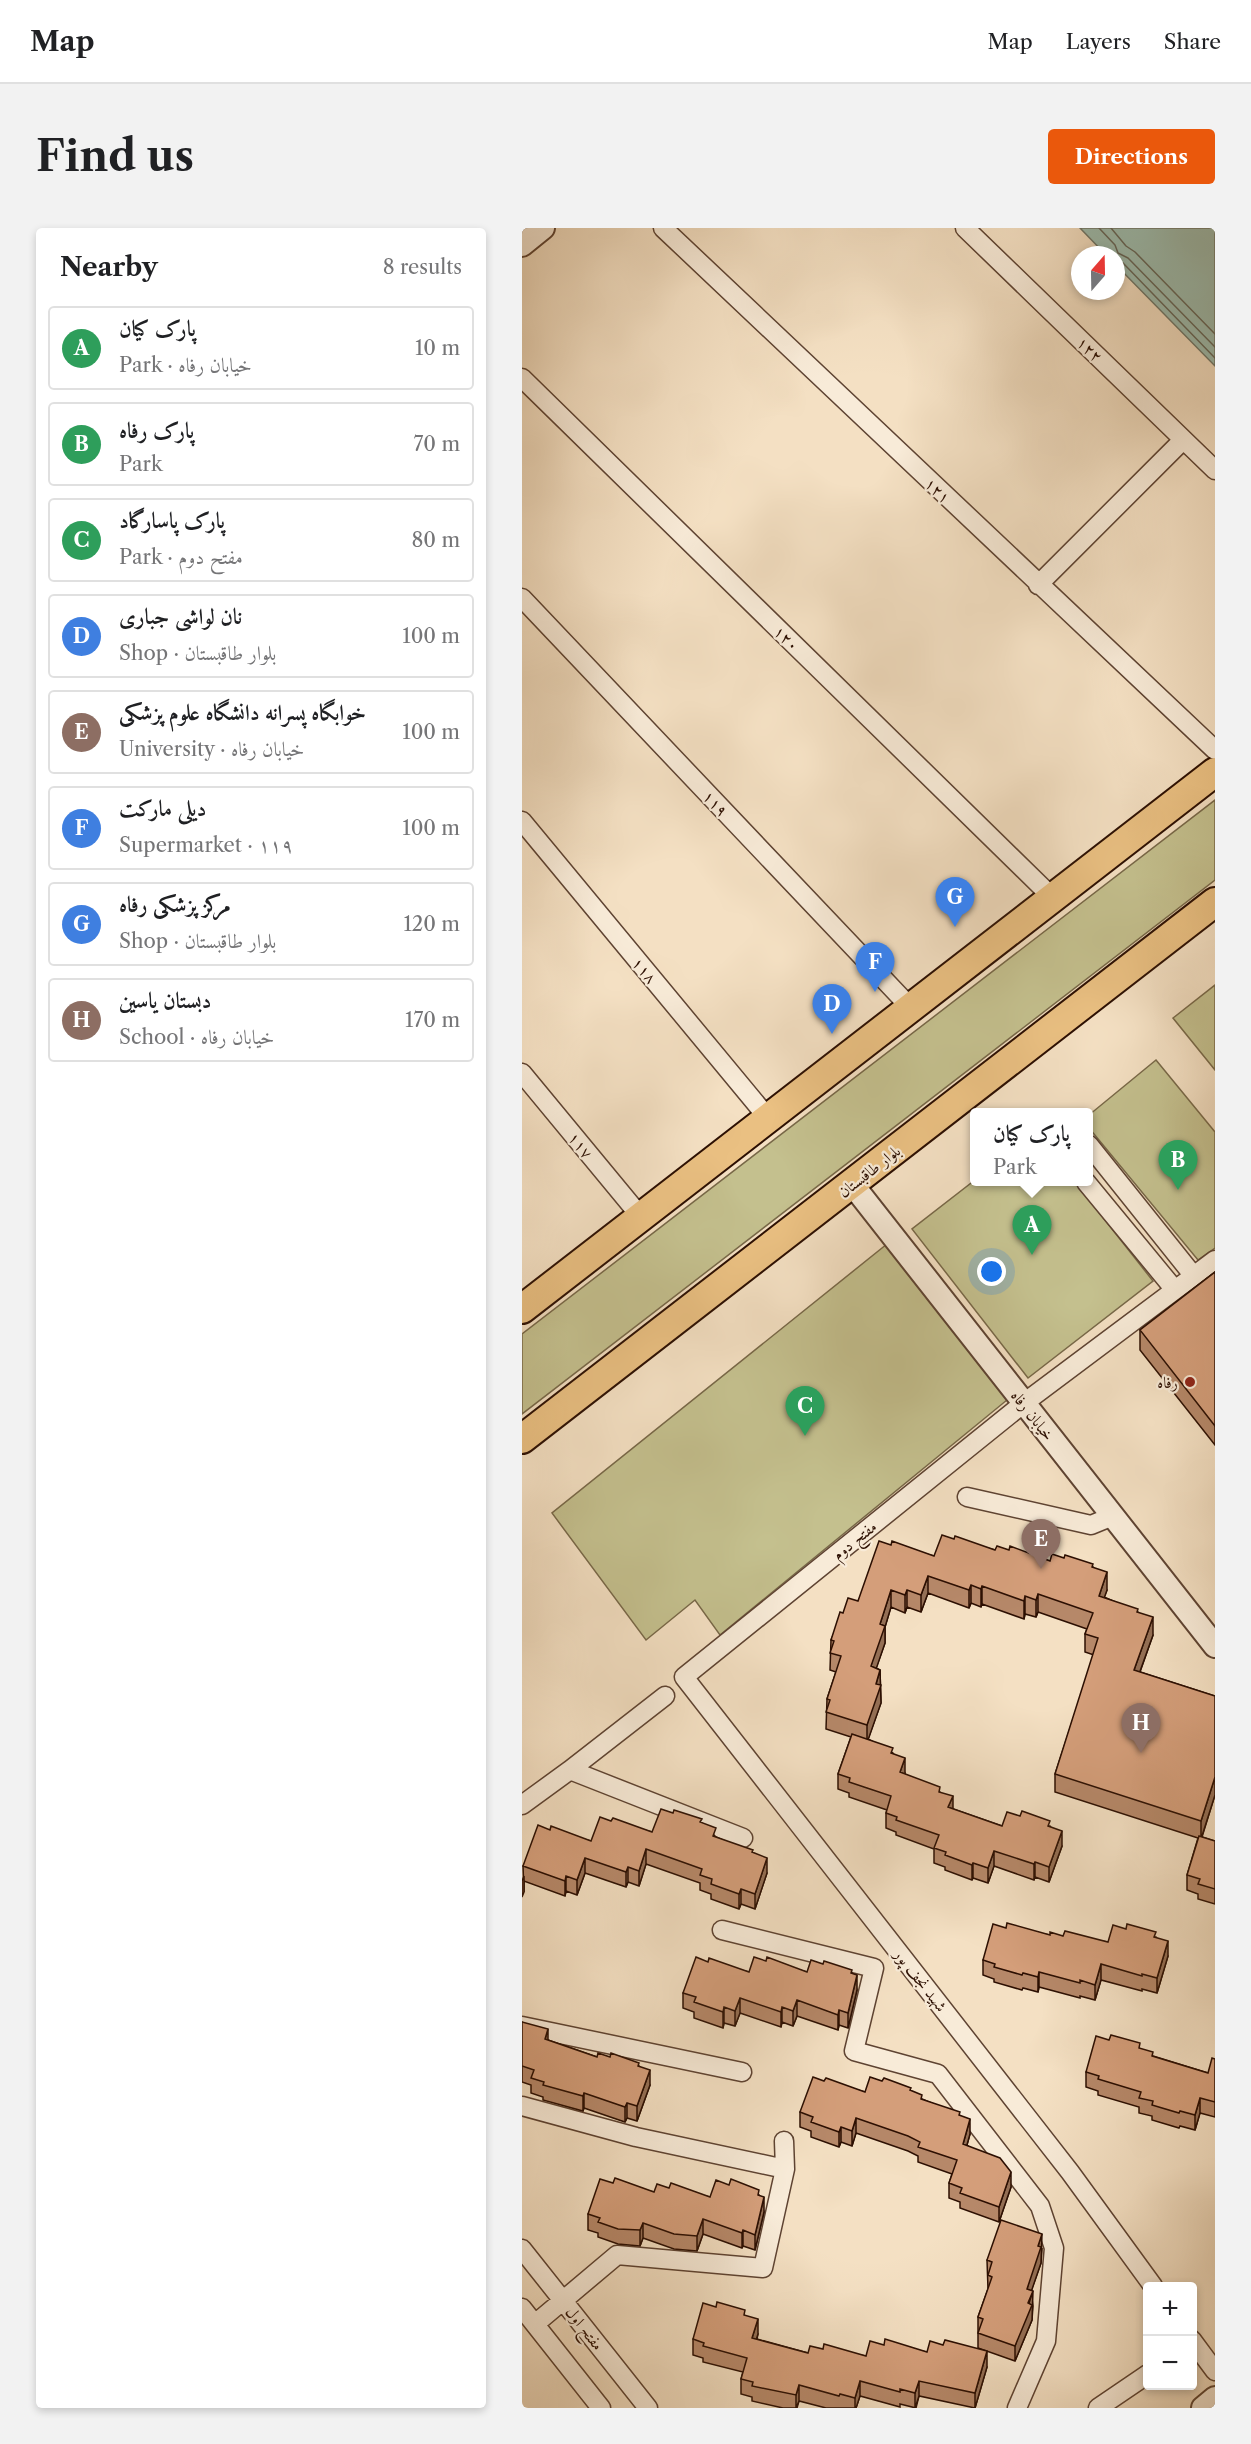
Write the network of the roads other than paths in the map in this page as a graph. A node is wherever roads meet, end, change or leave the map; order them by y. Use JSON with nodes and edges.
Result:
{"nodes":[{"id":1,"x":543,"y":228,"type":"edge"},
{"id":2,"x":663,"y":228,"type":"edge"},
{"id":3,"x":965,"y":228,"type":"edge"},
{"id":4,"x":522,"y":245,"type":"edge"},
{"id":5,"x":522,"y":378,"type":"edge"},
{"id":6,"x":1184,"y":440,"type":"junction"},
{"id":7,"x":1215,"y":470,"type":"edge"},
{"id":8,"x":1038,"y":585,"type":"junction"},
{"id":9,"x":522,"y":598,"type":"edge"},
{"id":10,"x":1215,"y":750,"type":"edge"},
{"id":11,"x":1215,"y":772,"type":"edge"},
{"id":12,"x":522,"y":821,"type":"edge"},
{"id":13,"x":1053,"y":898,"type":"junction"},
{"id":14,"x":1215,"y":902,"type":"edge"},
{"id":15,"x":911,"y":1008,"type":"junction"},
{"id":16,"x":522,"y":1073,"type":"edge"},
{"id":17,"x":768,"y":1118,"type":"junction"},
{"id":18,"x":1093,"y":1149,"type":"edge"},
{"id":19,"x":852,"y":1184,"type":"junction"},
{"id":20,"x":1089,"y":1186,"type":"edge"},
{"id":21,"x":641,"y":1217,"type":"junction"},
{"id":22,"x":1215,"y":1260,"type":"edge"},
{"id":23,"x":1193,"y":1275,"type":"junction"},
{"id":24,"x":1175,"y":1290,"type":"junction"},
{"id":25,"x":522,"y":1309,"type":"edge"},
{"id":26,"x":1024,"y":1403,"type":"junction"},
{"id":27,"x":522,"y":1439,"type":"edge"},
{"id":28,"x":968,"y":1497,"type":"dead end"},
{"id":29,"x":1113,"y":1516,"type":"junction"},
{"id":30,"x":1215,"y":1646,"type":"edge"},
{"id":31,"x":684,"y":1677,"type":"joint"},
{"id":32,"x":665,"y":1696,"type":"dead end"},
{"id":33,"x":570,"y":1770,"type":"junction"},
{"id":34,"x":522,"y":1805,"type":"edge"},
{"id":35,"x":743,"y":1838,"type":"dead end"},
{"id":36,"x":722,"y":1930,"type":"dead end"},
{"id":37,"x":522,"y":2026,"type":"edge"},
{"id":38,"x":742,"y":2072,"type":"dead end"},
{"id":39,"x":522,"y":2106,"type":"edge"},
{"id":40,"x":784,"y":2141,"type":"dead end"},
{"id":41,"x":785,"y":2169,"type":"junction"},
{"id":42,"x":522,"y":2249,"type":"edge"},
{"id":43,"x":1150,"y":2282,"type":"edge"},
{"id":44,"x":564,"y":2301,"type":"junction"},
{"id":45,"x":522,"y":2308,"type":"edge"},
{"id":46,"x":535,"y":2325,"type":"junction"},
{"id":47,"x":1197,"y":2347,"type":"edge"},
{"id":48,"x":1215,"y":2371,"type":"edge"},
{"id":49,"x":1143,"y":2377,"type":"edge"},
{"id":50,"x":1215,"y":2398,"type":"edge"},
{"id":51,"x":601,"y":2408,"type":"edge"},
{"id":52,"x":648,"y":2408,"type":"edge"},
{"id":53,"x":1017,"y":2408,"type":"edge"},
{"id":54,"x":1098,"y":2408,"type":"edge"},
{"id":55,"x":1203,"y":2408,"type":"edge"}],
"edges":[{"from":1,"to":4,"type":"street"},
{"from":2,"to":8,"type":"street","name":"۱۲۱"},
{"from":3,"to":6,"type":"street","name":"۱۲۲"},
{"from":5,"to":13,"type":"street","name":"۱۲۰"},
{"from":6,"to":7,"type":"street","name":"۱۲۲"},
{"from":6,"to":8,"type":"street"},
{"from":8,"to":10,"type":"street","name":"۱۲۱"},
{"from":9,"to":15,"type":"street","name":"۱۱۹"},
{"from":11,"to":13,"type":"main road"},
{"from":12,"to":17,"type":"street","name":"۱۱۸"},
{"from":13,"to":15,"type":"main road"},
{"from":14,"to":19,"type":"main road","name":"بلوار طاقبستان"},
{"from":15,"to":17,"type":"main road"},
{"from":16,"to":21,"type":"street","name":"۱۱۷"},
{"from":17,"to":21,"type":"main road"},
{"from":18,"to":23,"type":"street"},
{"from":19,"to":26,"type":"street","name":"خیابان رفاه"},
{"from":19,"to":27,"type":"main road","name":"بلوار طاقبستان"},
{"from":20,"to":24,"type":"street"},
{"from":21,"to":25,"type":"main road"},
{"from":22,"to":23,"type":"street","name":"مفتح دوم"},
{"from":23,"to":24,"type":"street","name":"مفتح دوم"},
{"from":24,"to":26,"type":"street","name":"مفتح دوم"},
{"from":26,"to":29,"type":"street","name":"خیابان رفاه"},
{"from":26,"to":31,"type":"street","name":"مفتح دوم"},
{"from":28,"to":29,"type":"street"},
{"from":29,"to":30,"type":"street","name":"خیابان رفاه"},
{"from":31,"to":43,"type":"street","name":"شهید نجف پور"},
{"from":32,"to":33,"type":"street"},
{"from":33,"to":34,"type":"street"},
{"from":33,"to":35,"type":"street"},
{"from":36,"to":53,"type":"street"},
{"from":37,"to":38,"type":"street"},
{"from":39,"to":41,"type":"street"},
{"from":40,"to":41,"type":"street"},
{"from":41,"to":44,"type":"street"},
{"from":42,"to":44,"type":"street","name":"مفتح اول"},
{"from":44,"to":46,"type":"street"},
{"from":44,"to":52,"type":"street","name":"مفتح اول"},
{"from":45,"to":46,"type":"street"},
{"from":46,"to":51,"type":"street"},
{"from":47,"to":48,"type":"street"},
{"from":49,"to":54,"type":"street"},
{"from":50,"to":55,"type":"street"}]}
